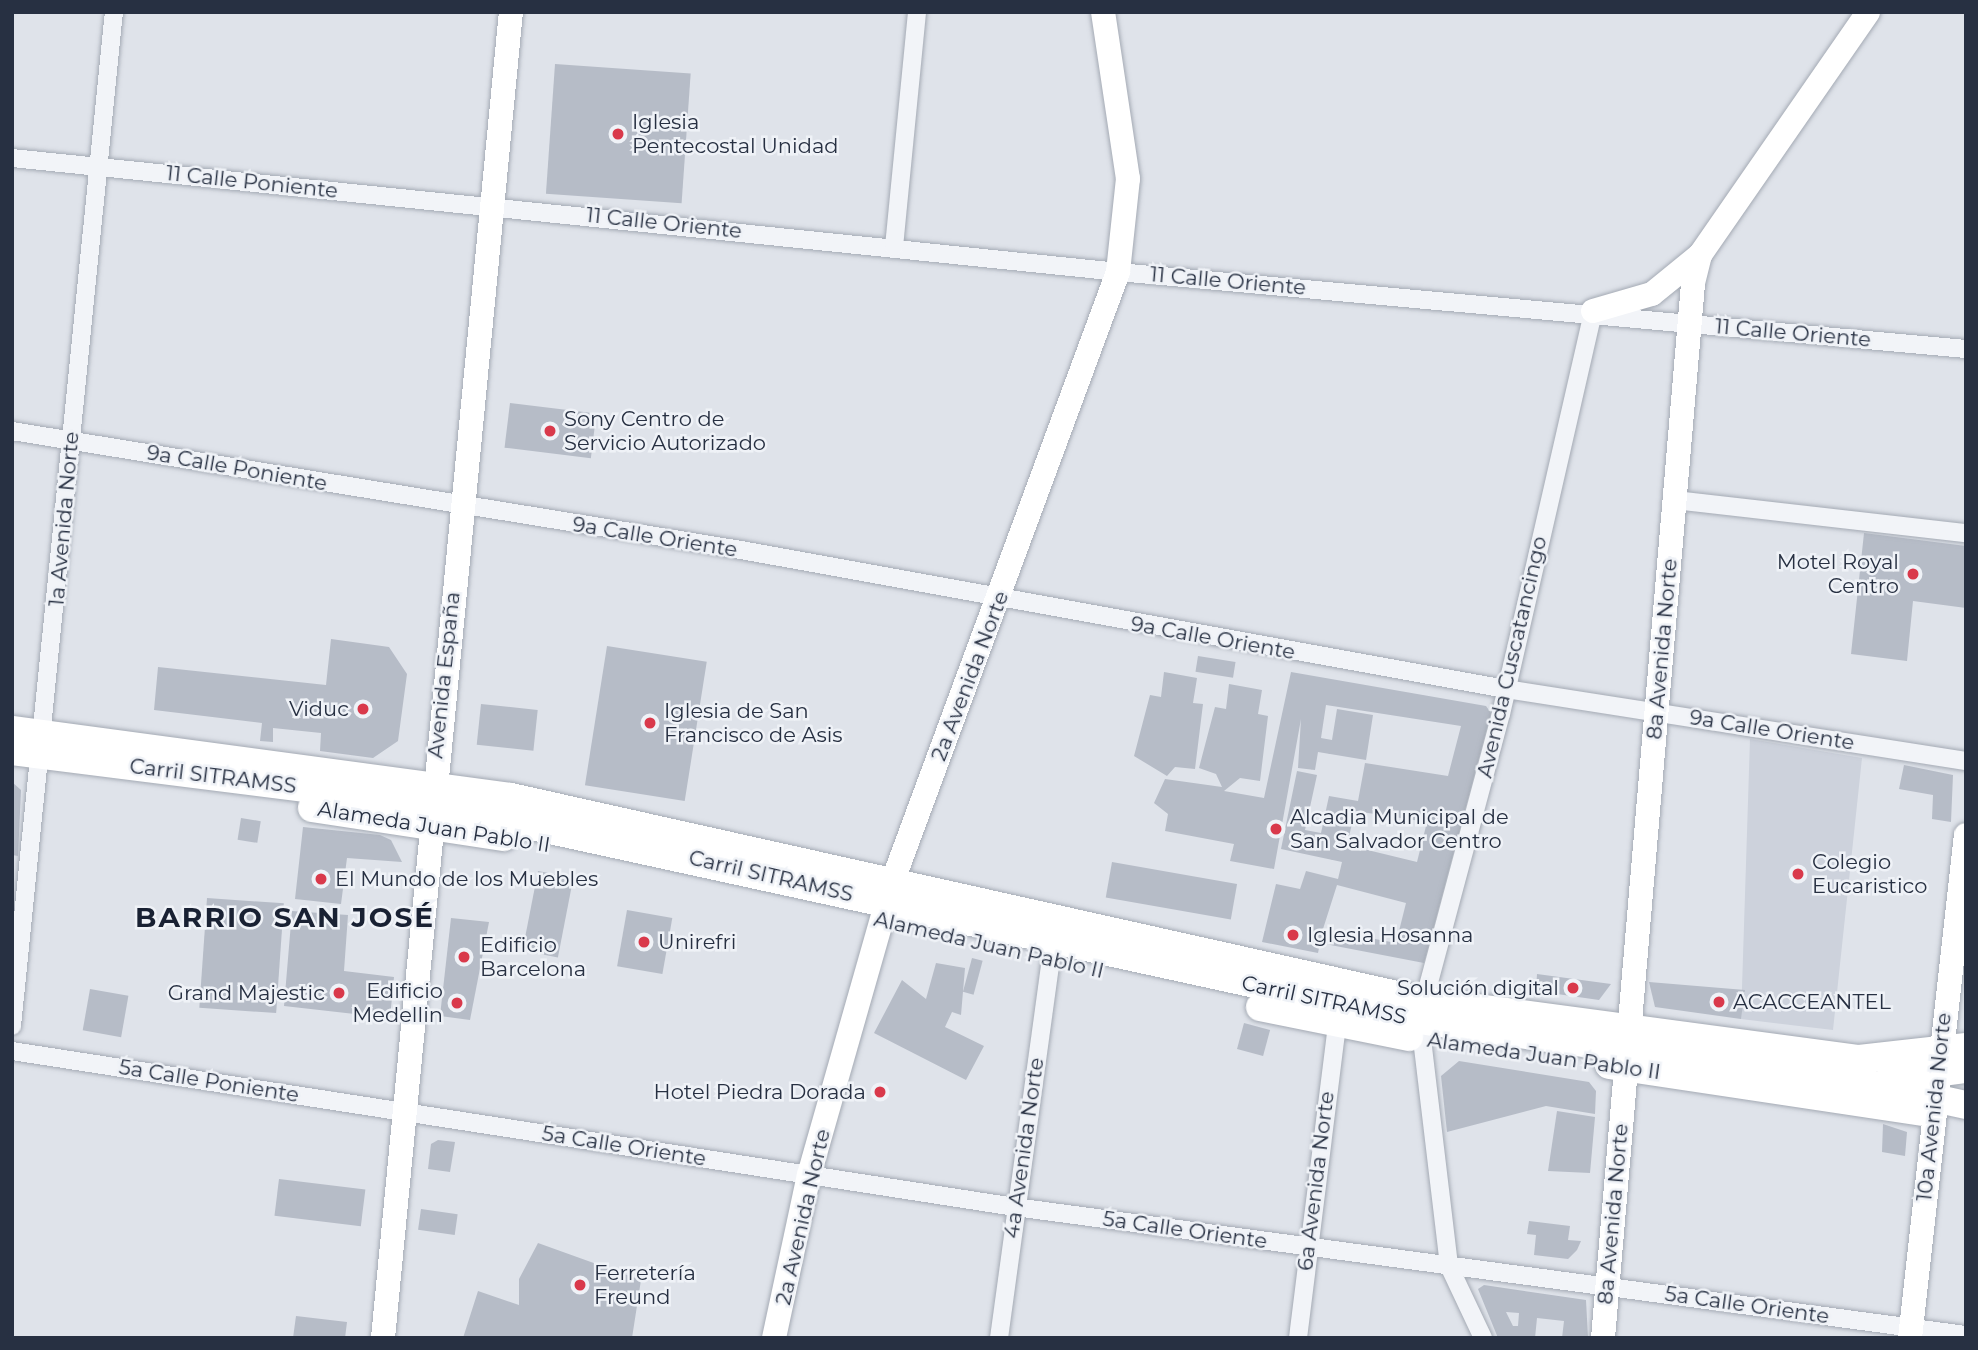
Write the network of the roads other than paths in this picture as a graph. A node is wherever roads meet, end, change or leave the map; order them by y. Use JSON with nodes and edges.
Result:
{"nodes":[{"id":1,"x":114,"y":12,"type":"edge"},
{"id":2,"x":511,"y":12,"type":"edge"},
{"id":3,"x":917,"y":12,"type":"edge"},
{"id":4,"x":1103,"y":12,"type":"edge"},
{"id":5,"x":1868,"y":12,"type":"edge"},
{"id":6,"x":12,"y":158,"type":"edge"},
{"id":7,"x":97,"y":167,"type":"junction"},
{"id":8,"x":491,"y":206,"type":"junction"},
{"id":9,"x":894,"y":247,"type":"junction"},
{"id":10,"x":1700,"y":255,"type":"junction"},
{"id":11,"x":1118,"y":272,"type":"junction"},
{"id":12,"x":1592,"y":311,"type":"junction"},
{"id":13,"x":1687,"y":323,"type":"junction"},
{"id":14,"x":1966,"y":349,"type":"edge"},
{"id":15,"x":12,"y":431,"type":"edge"},
{"id":16,"x":70,"y":439,"type":"junction"},
{"id":17,"x":1675,"y":500,"type":"junction"},
{"id":18,"x":461,"y":507,"type":"junction"},
{"id":19,"x":1966,"y":533,"type":"edge"},
{"id":20,"x":1000,"y":597,"type":"junction"},
{"id":21,"x":1506,"y":689,"type":"junction"},
{"id":22,"x":1658,"y":711,"type":"junction"},
{"id":23,"x":12,"y":730,"type":"edge"},
{"id":24,"x":12,"y":751,"type":"edge"},
{"id":25,"x":43,"y":753,"type":"junction"},
{"id":26,"x":1966,"y":761,"type":"edge"},
{"id":27,"x":12,"y":767,"type":"edge"},
{"id":28,"x":431,"y":804,"type":"junction"},
{"id":29,"x":1966,"y":835,"type":"edge"},
{"id":30,"x":886,"y":902,"type":"junction"},
{"id":31,"x":1051,"y":959,"type":"junction"},
{"id":32,"x":1424,"y":1001,"type":"junction"},
{"id":33,"x":1337,"y":1024,"type":"junction"},
{"id":34,"x":12,"y":1026,"type":"edge"},
{"id":35,"x":1422,"y":1039,"type":"junction"},
{"id":36,"x":1626,"y":1047,"type":"junction"},
{"id":37,"x":12,"y":1051,"type":"edge"},
{"id":38,"x":1966,"y":1069,"type":"edge"},
{"id":39,"x":1942,"y":1076,"type":"edge"},
{"id":40,"x":1966,"y":1105,"type":"edge"},
{"id":41,"x":405,"y":1111,"type":"junction"},
{"id":42,"x":1966,"y":1120,"type":"edge"},
{"id":43,"x":810,"y":1175,"type":"junction"},
{"id":44,"x":1015,"y":1206,"type":"junction"},
{"id":45,"x":1306,"y":1247,"type":"junction"},
{"id":46,"x":1449,"y":1266,"type":"junction"},
{"id":47,"x":1607,"y":1285,"type":"junction"},
{"id":48,"x":1910,"y":1333,"type":"edge"},
{"id":49,"x":1966,"y":1335,"type":"edge"},
{"id":50,"x":383,"y":1338,"type":"edge"},
{"id":51,"x":774,"y":1338,"type":"edge"},
{"id":52,"x":999,"y":1338,"type":"edge"},
{"id":53,"x":1298,"y":1338,"type":"edge"},
{"id":54,"x":1483,"y":1338,"type":"edge"},
{"id":55,"x":1603,"y":1338,"type":"edge"}],
"edges":[{"from":1,"to":7,"type":"street","name":"1a Avenida Norte"},
{"from":2,"to":8,"type":"main road","name":"Avenida España"},
{"from":3,"to":9,"type":"street"},
{"from":4,"to":11,"type":"main road","name":"2a Avenida Norte"},
{"from":5,"to":10,"type":"main road","name":"8a Avenida Norte"},
{"from":6,"to":7,"type":"street","name":"11 Calle Poniente"},
{"from":7,"to":8,"type":"street","name":"11 Calle Poniente"},
{"from":7,"to":16,"type":"street","name":"1a Avenida Norte"},
{"from":8,"to":9,"type":"street","name":"11 Calle Oriente"},
{"from":8,"to":18,"type":"main road","name":"Avenida España"},
{"from":9,"to":11,"type":"street","name":"11 Calle Oriente"},
{"from":10,"to":12,"type":"main road"},
{"from":10,"to":13,"type":"main road","name":"8a Avenida Norte"},
{"from":11,"to":12,"type":"street","name":"11 Calle Oriente"},
{"from":11,"to":20,"type":"main road","name":"2a Avenida Norte"},
{"from":12,"to":13,"type":"street","name":"11 Calle Oriente"},
{"from":12,"to":21,"type":"street","name":"Avenida Cuscatancingo"},
{"from":13,"to":14,"type":"street","name":"11 Calle Oriente"},
{"from":13,"to":17,"type":"main road","name":"8a Avenida Norte"},
{"from":15,"to":16,"type":"street","name":"9a Calle Poniente"},
{"from":16,"to":18,"type":"street","name":"9a Calle Poniente"},
{"from":16,"to":25,"type":"street","name":"1a Avenida Norte"},
{"from":17,"to":19,"type":"street"},
{"from":17,"to":22,"type":"main road","name":"8a Avenida Norte"},
{"from":18,"to":20,"type":"street","name":"9a Calle Oriente"},
{"from":18,"to":28,"type":"main road","name":"Avenida España"},
{"from":20,"to":21,"type":"street","name":"9a Calle Oriente"},
{"from":20,"to":30,"type":"main road","name":"2a Avenida Norte"},
{"from":21,"to":22,"type":"street","name":"9a Calle Oriente"},
{"from":21,"to":32,"type":"street","name":"Avenida Cuscatancingo"},
{"from":22,"to":26,"type":"street","name":"9a Calle Oriente"},
{"from":22,"to":36,"type":"main road","name":"8a Avenida Norte"},
{"from":23,"to":25,"type":"main road"},
{"from":24,"to":25,"type":"main road","name":"Carril SITRAMSS"},
{"from":25,"to":27,"type":"main road"},
{"from":25,"to":28,"type":"main road","name":"Carril SITRAMSS"},
{"from":25,"to":34,"type":"street","name":"1a Avenida Norte"},
{"from":28,"to":30,"type":"main road","name":"Carril SITRAMSS"},
{"from":28,"to":41,"type":"main road","name":"Avenida España"},
{"from":29,"to":39,"type":"main road","name":"10a Avenida Norte"},
{"from":30,"to":31,"type":"main road","name":"Alameda Juan Pablo II"},
{"from":30,"to":32,"type":"main road","name":"Alameda Juan Pablo II"},
{"from":30,"to":36,"type":"main road","name":"Carril SITRAMSS"},
{"from":30,"to":43,"type":"main road","name":"2a Avenida Norte"},
{"from":31,"to":33,"type":"main road","name":"Alameda Juan Pablo II"},
{"from":31,"to":44,"type":"street","name":"4a Avenida Norte"},
{"from":32,"to":36,"type":"main road","name":"Alameda Juan Pablo II"},
{"from":33,"to":35,"type":"main road","name":"Alameda Juan Pablo II"},
{"from":33,"to":45,"type":"street","name":"6a Avenida Norte"},
{"from":35,"to":36,"type":"main road","name":"Alameda Juan Pablo II"},
{"from":35,"to":46,"type":"street"},
{"from":36,"to":39,"type":"main road","name":"Alameda Juan Pablo II"},
{"from":36,"to":39,"type":"main road","name":"Alameda Juan Pablo II"},
{"from":36,"to":39,"type":"main road","name":"Carril SITRAMSS"},
{"from":36,"to":47,"type":"main road","name":"8a Avenida Norte"},
{"from":37,"to":41,"type":"street","name":"5a Calle Poniente"},
{"from":38,"to":39,"type":"main road","name":"Carril SITRAMSS"},
{"from":39,"to":40,"type":"main road","name":"Carril SITRAMSS"},
{"from":39,"to":42,"type":"main road","name":"Alameda Juan Pablo II"},
{"from":39,"to":48,"type":"main road","name":"10a Avenida Norte"},
{"from":41,"to":43,"type":"street","name":"5a Calle Oriente"},
{"from":41,"to":50,"type":"main road","name":"Avenida España"},
{"from":43,"to":44,"type":"street","name":"5a Calle Oriente"},
{"from":43,"to":51,"type":"main road","name":"2a Avenida Norte"},
{"from":44,"to":45,"type":"street","name":"5a Calle Oriente"},
{"from":44,"to":52,"type":"street","name":"4a Avenida Norte"},
{"from":45,"to":46,"type":"street","name":"5a Calle Oriente"},
{"from":45,"to":53,"type":"street","name":"6a Avenida Norte"},
{"from":46,"to":47,"type":"street","name":"5a Calle Oriente"},
{"from":46,"to":54,"type":"street"},
{"from":47,"to":48,"type":"street","name":"5a Calle Oriente"},
{"from":47,"to":55,"type":"main road","name":"8a Avenida Norte"},
{"from":48,"to":49,"type":"street","name":"5a Calle Oriente"}]}
